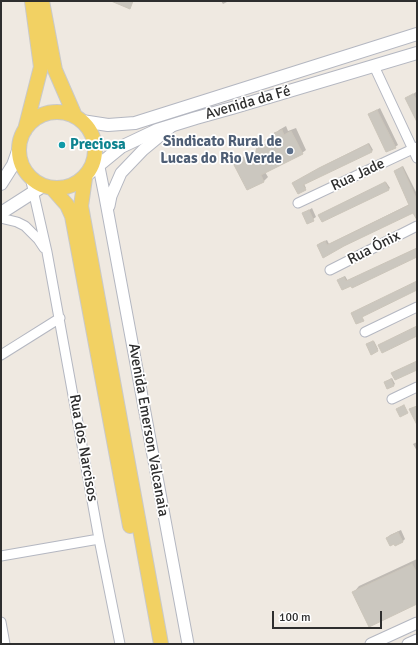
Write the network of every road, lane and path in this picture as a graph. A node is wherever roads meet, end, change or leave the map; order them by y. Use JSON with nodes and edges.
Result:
{"nodes":[{"id":1,"x":32,"y":1,"type":"edge"},
{"id":2,"x":42,"y":1,"type":"edge"},
{"id":3,"x":417,"y":34,"type":"edge"},
{"id":4,"x":405,"y":37,"type":"junction"},
{"id":5,"x":414,"y":54,"type":"edge"},
{"id":6,"x":324,"y":63,"type":"junction"},
{"id":7,"x":374,"y":66,"type":"junction"},
{"id":8,"x":330,"y":79,"type":"junction"},
{"id":9,"x":79,"y":119,"type":"junction"},
{"id":10,"x":176,"y":124,"type":"junction"},
{"id":11,"x":24,"y":131,"type":"junction"},
{"id":12,"x":19,"y":148,"type":"junction"},
{"id":13,"x":415,"y":148,"type":"edge"},
{"id":14,"x":417,"y":158,"type":"edge"},
{"id":15,"x":92,"y":167,"type":"junction"},
{"id":16,"x":1,"y":184,"type":"edge"},
{"id":17,"x":43,"y":189,"type":"junction"},
{"id":18,"x":298,"y":203,"type":"dead end"},
{"id":19,"x":1,"y":213,"type":"edge"},
{"id":20,"x":109,"y":217,"type":"junction"},
{"id":21,"x":1,"y":218,"type":"edge"},
{"id":22,"x":417,"y":226,"type":"edge"},
{"id":23,"x":47,"y":252,"type":"junction"},
{"id":24,"x":330,"y":270,"type":"dead end"},
{"id":25,"x":417,"y":307,"type":"edge"},
{"id":26,"x":60,"y":318,"type":"junction"},
{"id":27,"x":365,"y":332,"type":"dead end"},
{"id":28,"x":1,"y":355,"type":"edge"},
{"id":29,"x":417,"y":387,"type":"edge"},
{"id":30,"x":392,"y":399,"type":"dead end"},
{"id":31,"x":99,"y":539,"type":"junction"},
{"id":32,"x":1,"y":556,"type":"edge"},
{"id":33,"x":1,"y":622,"type":"edge"},
{"id":34,"x":417,"y":623,"type":"edge"},
{"id":35,"x":417,"y":640,"type":"edge"},
{"id":36,"x":5,"y":644,"type":"edge"},
{"id":37,"x":120,"y":644,"type":"edge"},
{"id":38,"x":152,"y":644,"type":"edge"},
{"id":39,"x":161,"y":644,"type":"edge"},
{"id":40,"x":188,"y":644,"type":"edge"},
{"id":41,"x":372,"y":644,"type":"edge"},
{"id":42,"x":408,"y":644,"type":"edge"}],
"edges":[{"from":1,"to":11,"type":"main road"},
{"from":2,"to":9,"type":"main road"},
{"from":3,"to":4,"type":"main road","name":"Avenida da Fé"},
{"from":4,"to":5,"type":"main road"},
{"from":4,"to":6,"type":"main road","name":"Avenida da Fé"},
{"from":5,"to":7,"type":"main road","name":"Avenida da Fé"},
{"from":6,"to":8,"type":"main road"},
{"from":6,"to":9,"type":"main road","name":"Avenida da Fé"},
{"from":7,"to":8,"type":"main road","name":"Avenida da Fé"},
{"from":7,"to":13,"type":"street"},
{"from":8,"to":10,"type":"main road","name":"Avenida da Fé"},
{"from":9,"to":11,"type":"main road"},
{"from":9,"to":15,"type":"main road"},
{"from":10,"to":15,"type":"main road","name":"Avenida da Fé"},
{"from":10,"to":20,"type":"street"},
{"from":11,"to":12,"type":"main road"},
{"from":12,"to":16,"type":"main road"},
{"from":12,"to":17,"type":"main road"},
{"from":13,"to":14,"type":"street"},
{"from":13,"to":18,"type":"street","name":"Rua Jade"},
{"from":15,"to":17,"type":"main road"},
{"from":15,"to":20,"type":"street","name":"Avenida Emerson Valcanaia"},
{"from":15,"to":39,"type":"main road"},
{"from":17,"to":19,"type":"main road"},
{"from":17,"to":23,"type":"street","name":"Rua dos Narcisos"},
{"from":17,"to":38,"type":"main road"},
{"from":20,"to":40,"type":"street","name":"Avenida Emerson Valcanaia"},
{"from":21,"to":23,"type":"street","name":"Rua dos Narcisos"},
{"from":22,"to":24,"type":"street","name":"Rua Ónix"},
{"from":23,"to":26,"type":"street","name":"Rua dos Narcisos"},
{"from":25,"to":27,"type":"street"},
{"from":26,"to":28,"type":"street"},
{"from":26,"to":31,"type":"street","name":"Rua dos Narcisos"},
{"from":29,"to":30,"type":"street"},
{"from":31,"to":32,"type":"street"},
{"from":31,"to":37,"type":"street","name":"Rua dos Narcisos"},
{"from":33,"to":36,"type":"street"},
{"from":34,"to":41,"type":"street"},
{"from":35,"to":42,"type":"street"}]}
